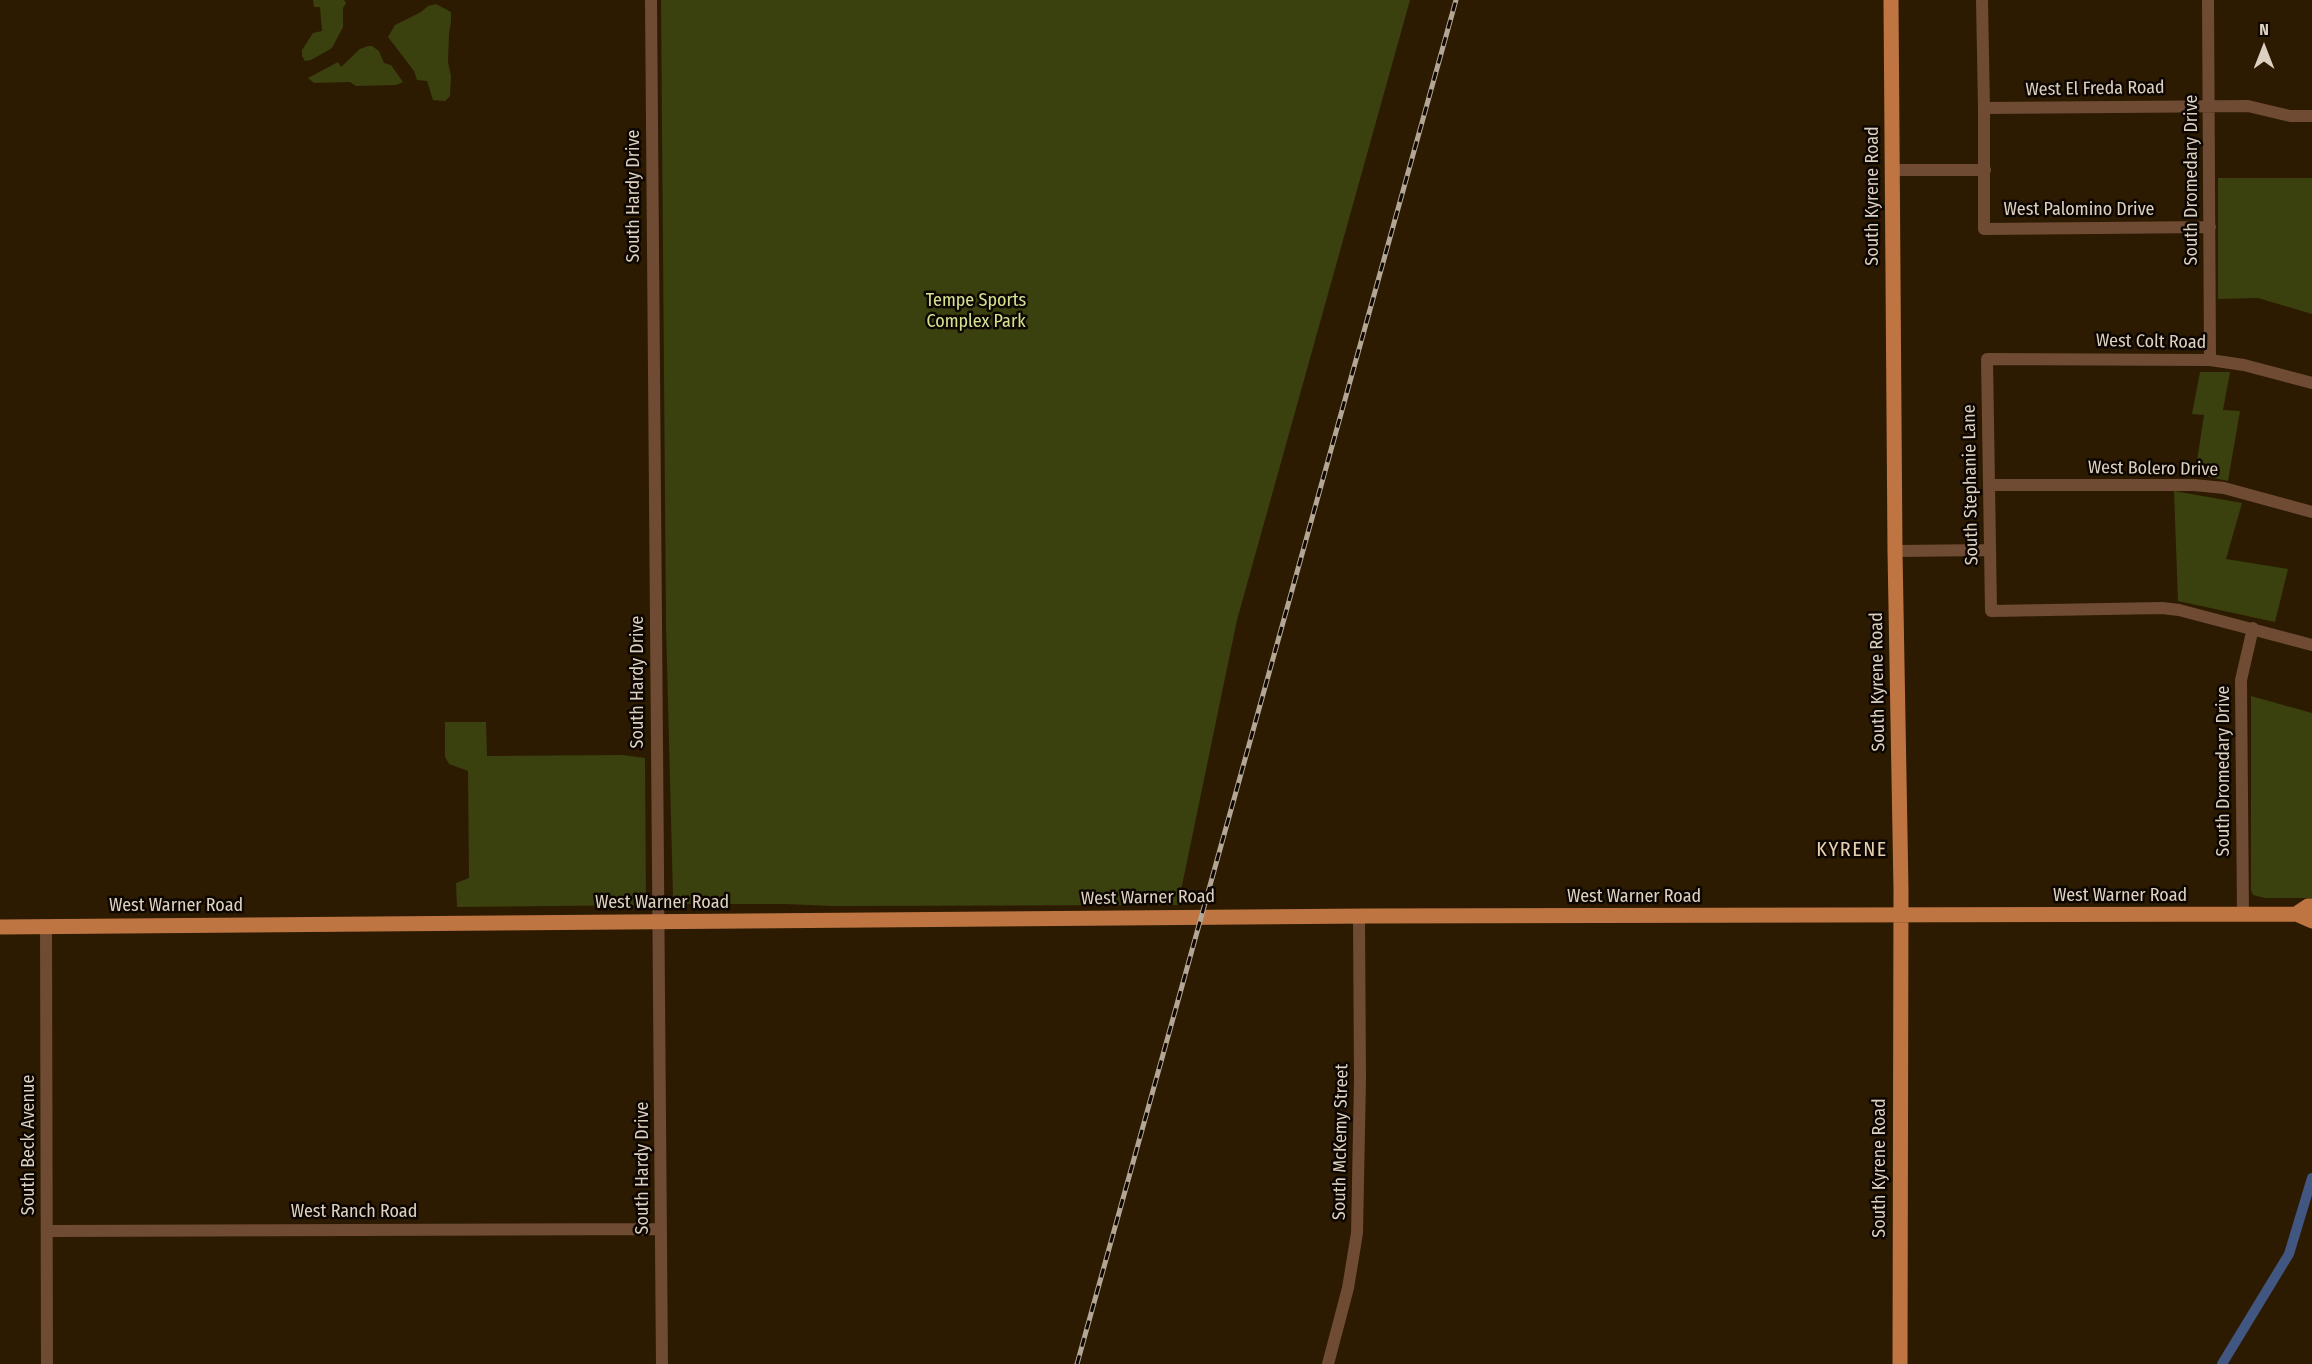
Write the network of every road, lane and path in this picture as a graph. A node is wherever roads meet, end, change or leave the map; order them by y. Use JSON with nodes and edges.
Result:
{"nodes":[{"id":1,"x":651,"y":0,"type":"edge"},
{"id":2,"x":1891,"y":0,"type":"edge"},
{"id":3,"x":1982,"y":0,"type":"edge"},
{"id":4,"x":2208,"y":0,"type":"edge"},
{"id":5,"x":2209,"y":105,"type":"junction"},
{"id":6,"x":1984,"y":108,"type":"junction"},
{"id":7,"x":2312,"y":116,"type":"edge"},
{"id":8,"x":1892,"y":170,"type":"junction"},
{"id":9,"x":1985,"y":170,"type":"junction"},
{"id":10,"x":2210,"y":227,"type":"junction"},
{"id":11,"x":1987,"y":359,"type":"joint"},
{"id":12,"x":2210,"y":360,"type":"junction"},
{"id":13,"x":2312,"y":383,"type":"edge"},
{"id":14,"x":1989,"y":486,"type":"junction"},
{"id":15,"x":2312,"y":512,"type":"edge"},
{"id":16,"x":1990,"y":550,"type":"junction"},
{"id":17,"x":1895,"y":551,"type":"junction"},
{"id":18,"x":2253,"y":628,"type":"junction"},
{"id":19,"x":2312,"y":645,"type":"edge"},
{"id":20,"x":2312,"y":906,"type":"edge"},
{"id":21,"x":2296,"y":914,"type":"junction"},
{"id":22,"x":2242,"y":915,"type":"junction"},
{"id":23,"x":1359,"y":916,"type":"junction"},
{"id":24,"x":1901,"y":916,"type":"junction"},
{"id":25,"x":2312,"y":921,"type":"edge"},
{"id":26,"x":658,"y":922,"type":"junction"},
{"id":27,"x":0,"y":927,"type":"edge"},
{"id":28,"x":46,"y":927,"type":"junction"},
{"id":29,"x":661,"y":1229,"type":"junction"},
{"id":30,"x":48,"y":1231,"type":"junction"},
{"id":31,"x":47,"y":1364,"type":"edge"},
{"id":32,"x":662,"y":1364,"type":"edge"},
{"id":33,"x":1328,"y":1364,"type":"edge"},
{"id":34,"x":1900,"y":1364,"type":"edge"}],
"edges":[{"from":1,"to":26,"type":"street","name":"South Hardy Drive"},
{"from":2,"to":8,"type":"main road","name":"South Kyrene Road"},
{"from":3,"to":6,"type":"street"},
{"from":4,"to":5,"type":"street","name":"South Dromedary Drive"},
{"from":5,"to":6,"type":"street","name":"West El Freda Road"},
{"from":5,"to":7,"type":"street","name":"West El Freda Road"},
{"from":5,"to":10,"type":"street","name":"South Dromedary Drive"},
{"from":6,"to":9,"type":"street"},
{"from":8,"to":9,"type":"street"},
{"from":8,"to":17,"type":"main road","name":"South Kyrene Road"},
{"from":9,"to":10,"type":"street","name":"West Palomino Drive"},
{"from":10,"to":12,"type":"street","name":"South Dromedary Drive"},
{"from":11,"to":12,"type":"street","name":"West Colt Road"},
{"from":11,"to":14,"type":"street","name":"South Stephanie Lane"},
{"from":12,"to":13,"type":"street","name":"West Colt Road"},
{"from":14,"to":15,"type":"street","name":"West Bolero Drive"},
{"from":14,"to":16,"type":"street","name":"South Stephanie Lane"},
{"from":16,"to":17,"type":"street"},
{"from":16,"to":18,"type":"street","name":"South Stephanie Lane"},
{"from":17,"to":24,"type":"main road","name":"South Kyrene Road"},
{"from":18,"to":19,"type":"street"},
{"from":18,"to":22,"type":"street","name":"South Dromedary Drive"},
{"from":20,"to":21,"type":"main road","name":"West Warner Road"},
{"from":21,"to":22,"type":"main road","name":"West Warner Road"},
{"from":21,"to":25,"type":"main road","name":"West Warner Road"},
{"from":22,"to":24,"type":"main road","name":"West Warner Road"},
{"from":23,"to":24,"type":"main road","name":"West Warner Road"},
{"from":23,"to":26,"type":"main road","name":"West Warner Road"},
{"from":23,"to":33,"type":"street","name":"South McKemy Street"},
{"from":24,"to":34,"type":"main road","name":"South Kyrene Road"},
{"from":26,"to":28,"type":"main road","name":"West Warner Road"},
{"from":26,"to":29,"type":"street","name":"South Hardy Drive"},
{"from":27,"to":28,"type":"main road","name":"West Warner Road"},
{"from":28,"to":30,"type":"street","name":"South Beck Avenue"},
{"from":29,"to":30,"type":"street","name":"West Ranch Road"},
{"from":29,"to":32,"type":"street","name":"South Hardy Drive"},
{"from":30,"to":31,"type":"street","name":"South Beck Avenue"}]}
